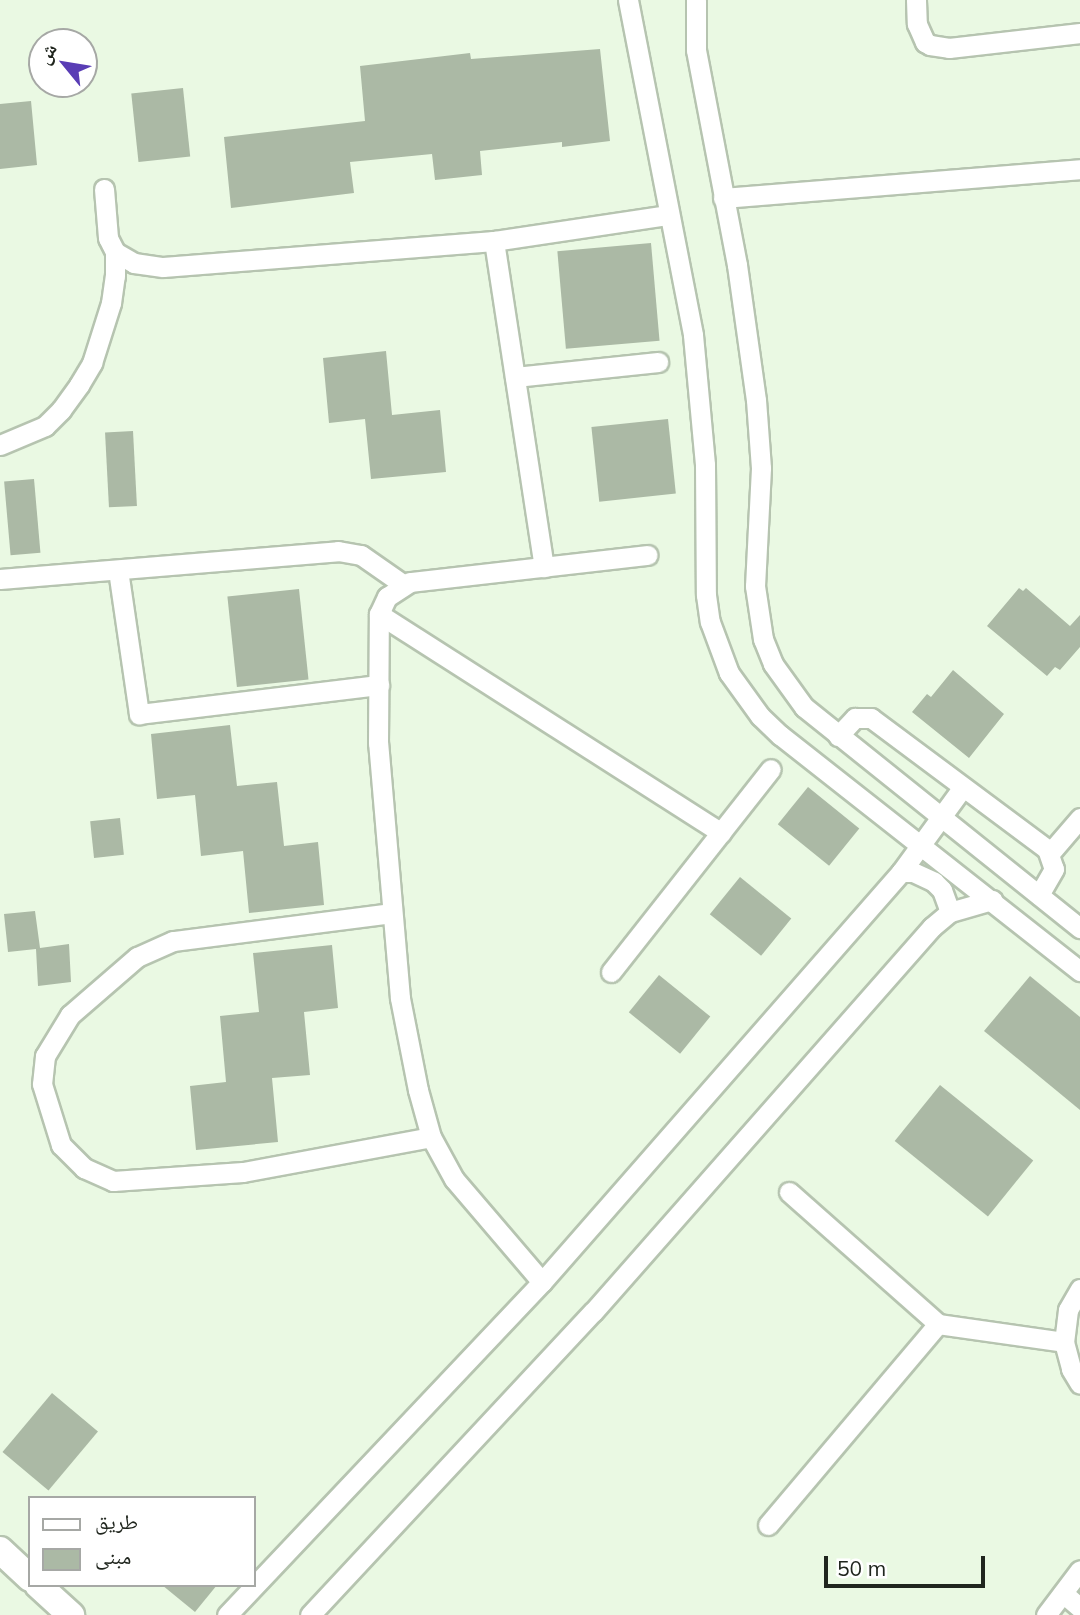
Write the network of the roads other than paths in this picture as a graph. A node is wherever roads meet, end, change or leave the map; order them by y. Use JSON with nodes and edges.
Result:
{"nodes":[{"id":1,"x":696,"y":0,"type":"edge"},
{"id":2,"x":916,"y":0,"type":"edge"},
{"id":3,"x":631,"y":3,"type":"edge"},
{"id":4,"x":1080,"y":33,"type":"edge"},
{"id":5,"x":1080,"y":169,"type":"edge"},
{"id":6,"x":104,"y":189,"type":"dead end"},
{"id":7,"x":723,"y":198,"type":"junction"},
{"id":8,"x":669,"y":215,"type":"junction"},
{"id":9,"x":494,"y":241,"type":"junction"},
{"id":10,"x":115,"y":252,"type":"junction"},
{"id":11,"x":658,"y":362,"type":"dead end"},
{"id":12,"x":515,"y":377,"type":"junction"},
{"id":13,"x":0,"y":445,"type":"edge"},
{"id":14,"x":647,"y":555,"type":"dead end"},
{"id":15,"x":544,"y":567,"type":"junction"},
{"id":16,"x":118,"y":570,"type":"junction"},
{"id":17,"x":0,"y":579,"type":"edge"},
{"id":18,"x":404,"y":585,"type":"junction"},
{"id":19,"x":379,"y":614,"type":"junction"},
{"id":20,"x":379,"y":685,"type":"junction"},
{"id":21,"x":838,"y":736,"type":"junction"},
{"id":22,"x":771,"y":769,"type":"dead end"},
{"id":23,"x":963,"y":787,"type":"junction"},
{"id":24,"x":940,"y":818,"type":"junction"},
{"id":25,"x":1080,"y":818,"type":"edge"},
{"id":26,"x":721,"y":833,"type":"junction"},
{"id":27,"x":920,"y":845,"type":"junction"},
{"id":28,"x":1050,"y":853,"type":"junction"},
{"id":29,"x":901,"y":872,"type":"junction"},
{"id":30,"x":1040,"y":895,"type":"junction"},
{"id":31,"x":992,"y":900,"type":"junction"},
{"id":32,"x":950,"y":912,"type":"junction"},
{"id":33,"x":392,"y":913,"type":"junction"},
{"id":34,"x":1080,"y":928,"type":"edge"},
{"id":35,"x":1080,"y":971,"type":"edge"},
{"id":36,"x":611,"y":972,"type":"dead end"},
{"id":37,"x":431,"y":1137,"type":"junction"},
{"id":38,"x":789,"y":1192,"type":"dead end"},
{"id":39,"x":542,"y":1282,"type":"junction"},
{"id":40,"x":1080,"y":1289,"type":"edge"},
{"id":41,"x":938,"y":1324,"type":"junction"},
{"id":42,"x":1064,"y":1342,"type":"junction"},
{"id":43,"x":1080,"y":1384,"type":"edge"},
{"id":44,"x":768,"y":1525,"type":"dead end"},
{"id":45,"x":0,"y":1550,"type":"edge"},
{"id":46,"x":1080,"y":1570,"type":"edge"},
{"id":47,"x":28,"y":1576,"type":"edge"},
{"id":48,"x":256,"y":1584,"type":"edge"},
{"id":49,"x":40,"y":1587,"type":"edge"},
{"id":50,"x":253,"y":1587,"type":"edge"},
{"id":51,"x":1063,"y":1593,"type":"junction"},
{"id":52,"x":1080,"y":1608,"type":"edge"},
{"id":53,"x":71,"y":1615,"type":"edge"},
{"id":54,"x":227,"y":1615,"type":"edge"},
{"id":55,"x":310,"y":1615,"type":"edge"},
{"id":56,"x":1046,"y":1615,"type":"edge"}],
"edges":[{"from":1,"to":7,"type":"street"},
{"from":2,"to":4,"type":"street"},
{"from":3,"to":8,"type":"street"},
{"from":5,"to":7,"type":"street"},
{"from":6,"to":10,"type":"street"},
{"from":7,"to":21,"type":"street"},
{"from":8,"to":9,"type":"street"},
{"from":8,"to":27,"type":"street"},
{"from":9,"to":10,"type":"street"},
{"from":9,"to":12,"type":"street"},
{"from":10,"to":13,"type":"street"},
{"from":11,"to":12,"type":"street"},
{"from":12,"to":15,"type":"street"},
{"from":14,"to":15,"type":"street"},
{"from":15,"to":18,"type":"street"},
{"from":16,"to":17,"type":"street"},
{"from":16,"to":18,"type":"street"},
{"from":16,"to":20,"type":"street"},
{"from":18,"to":19,"type":"street"},
{"from":19,"to":20,"type":"street"},
{"from":19,"to":26,"type":"street"},
{"from":20,"to":33,"type":"street"},
{"from":21,"to":23,"type":"street"},
{"from":21,"to":24,"type":"street"},
{"from":22,"to":26,"type":"street"},
{"from":23,"to":24,"type":"street"},
{"from":23,"to":28,"type":"street"},
{"from":24,"to":27,"type":"street"},
{"from":24,"to":30,"type":"street"},
{"from":25,"to":28,"type":"street"},
{"from":26,"to":36,"type":"street"},
{"from":27,"to":29,"type":"street"},
{"from":27,"to":31,"type":"street"},
{"from":28,"to":30,"type":"street"},
{"from":29,"to":32,"type":"street"},
{"from":29,"to":39,"type":"street"},
{"from":30,"to":34,"type":"street"},
{"from":31,"to":32,"type":"street"},
{"from":31,"to":35,"type":"street"},
{"from":32,"to":55,"type":"street"},
{"from":33,"to":37,"type":"street"},
{"from":33,"to":37,"type":"street"},
{"from":37,"to":39,"type":"street"},
{"from":38,"to":41,"type":"street"},
{"from":39,"to":48,"type":"street"},
{"from":40,"to":42,"type":"street"},
{"from":41,"to":42,"type":"street"},
{"from":41,"to":44,"type":"street"},
{"from":42,"to":43,"type":"street"},
{"from":45,"to":47,"type":"street"},
{"from":46,"to":51,"type":"street"},
{"from":49,"to":53,"type":"street"},
{"from":50,"to":54,"type":"street"},
{"from":51,"to":52,"type":"street"},
{"from":51,"to":56,"type":"street"}]}
